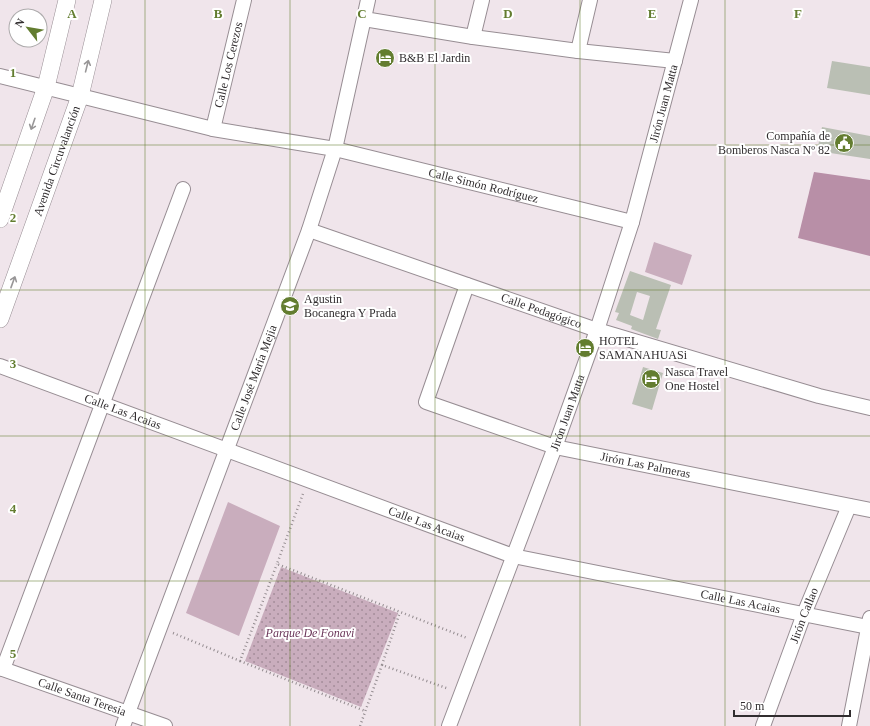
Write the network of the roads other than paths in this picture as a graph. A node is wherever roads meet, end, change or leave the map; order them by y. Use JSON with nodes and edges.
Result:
{"nodes":[{"id":1,"x":67,"y":0,"type":"edge"},
{"id":2,"x":103,"y":0,"type":"edge"},
{"id":3,"x":244,"y":0,"type":"edge"},
{"id":4,"x":368,"y":0,"type":"edge"},
{"id":5,"x":482,"y":0,"type":"edge"},
{"id":6,"x":590,"y":0,"type":"edge"},
{"id":7,"x":691,"y":0,"type":"edge"},
{"id":8,"x":364,"y":20,"type":"junction"},
{"id":9,"x":473,"y":37,"type":"junction"},
{"id":10,"x":578,"y":51,"type":"junction"},
{"id":11,"x":675,"y":61,"type":"junction"},
{"id":12,"x":0,"y":76,"type":"edge"},
{"id":13,"x":46,"y":87,"type":"junction"},
{"id":14,"x":80,"y":96,"type":"junction"},
{"id":15,"x":213,"y":129,"type":"junction"},
{"id":16,"x":335,"y":149,"type":"junction"},
{"id":17,"x":183,"y":189,"type":"dead end"},
{"id":18,"x":0,"y":219,"type":"edge"},
{"id":19,"x":632,"y":222,"type":"junction"},
{"id":20,"x":309,"y":230,"type":"junction"},
{"id":21,"x":467,"y":284,"type":"junction"},
{"id":22,"x":0,"y":319,"type":"edge"},
{"id":23,"x":597,"y":330,"type":"junction"},
{"id":24,"x":0,"y":366,"type":"edge"},
{"id":25,"x":102,"y":404,"type":"junction"},
{"id":26,"x":870,"y":408,"type":"edge"},
{"id":27,"x":554,"y":447,"type":"junction"},
{"id":28,"x":227,"y":450,"type":"junction"},
{"id":29,"x":849,"y":506,"type":"junction"},
{"id":30,"x":870,"y":510,"type":"edge"},
{"id":31,"x":513,"y":556,"type":"junction"},
{"id":32,"x":804,"y":614,"type":"junction"},
{"id":33,"x":869,"y":622,"type":"edge"},
{"id":34,"x":2,"y":668,"type":"edge"},
{"id":35,"x":128,"y":713,"type":"junction"},
{"id":36,"x":123,"y":726,"type":"edge"},
{"id":37,"x":164,"y":726,"type":"edge"},
{"id":38,"x":449,"y":726,"type":"edge"},
{"id":39,"x":763,"y":726,"type":"edge"},
{"id":40,"x":849,"y":726,"type":"edge"}],
"edges":[{"from":1,"to":13,"type":"street"},
{"from":14,"to":2,"type":"street","name":"Avenida Circuvalanción","one_way":true},
{"from":3,"to":15,"type":"street","name":"Calle Los Cerezos"},
{"from":4,"to":8,"type":"street","name":"Calle José María Mejia"},
{"from":5,"to":9,"type":"street"},
{"from":6,"to":10,"type":"street"},
{"from":7,"to":11,"type":"street","name":"Jirón Juan Matta"},
{"from":8,"to":9,"type":"street"},
{"from":8,"to":16,"type":"street","name":"Calle José María Mejia"},
{"from":9,"to":10,"type":"street"},
{"from":10,"to":11,"type":"street"},
{"from":11,"to":19,"type":"street","name":"Jirón Juan Matta"},
{"from":12,"to":13,"type":"street","name":"Calle Simón Rodríguez"},
{"from":13,"to":14,"type":"street","name":"Calle Simón Rodríguez"},
{"from":13,"to":18,"type":"street","one_way":true},
{"from":14,"to":15,"type":"street","name":"Calle Simón Rodríguez"},
{"from":22,"to":14,"type":"street","name":"Avenida Circuvalanción","one_way":true},
{"from":15,"to":16,"type":"street","name":"Calle Simón Rodríguez"},
{"from":16,"to":19,"type":"street","name":"Calle Simón Rodríguez"},
{"from":16,"to":20,"type":"street","name":"Calle José María Mejia"},
{"from":17,"to":25,"type":"street"},
{"from":19,"to":23,"type":"street","name":"Jirón Juan Matta"},
{"from":20,"to":21,"type":"street","name":"Calle Pedagógico"},
{"from":20,"to":28,"type":"street","name":"Calle José María Mejia"},
{"from":21,"to":23,"type":"street","name":"Calle Pedagógico"},
{"from":21,"to":27,"type":"street","name":"Jirón Las Palmeras"},
{"from":23,"to":26,"type":"street","name":"Calle Pedagógico"},
{"from":23,"to":27,"type":"street","name":"Jirón Juan Matta"},
{"from":24,"to":25,"type":"street","name":"Calle Las Acaias"},
{"from":25,"to":28,"type":"street","name":"Calle Las Acaias"},
{"from":25,"to":34,"type":"street"},
{"from":27,"to":29,"type":"street","name":"Jirón Las Palmeras"},
{"from":27,"to":31,"type":"street","name":"Jirón Juan Matta"},
{"from":28,"to":31,"type":"street","name":"Calle Las Acaias"},
{"from":28,"to":35,"type":"street","name":"Calle José María Mejia"},
{"from":29,"to":30,"type":"street","name":"Jirón Las Palmeras"},
{"from":29,"to":32,"type":"street","name":"Jirón Callao"},
{"from":31,"to":32,"type":"street","name":"Calle Las Acaias"},
{"from":31,"to":38,"type":"street","name":"Jirón Juan Matta"},
{"from":32,"to":33,"type":"street","name":"Calle Las Acaias"},
{"from":32,"to":39,"type":"street","name":"Jirón Callao"},
{"from":33,"to":40,"type":"street"},
{"from":34,"to":35,"type":"street","name":"Calle Santa Teresia"},
{"from":35,"to":36,"type":"street","name":"Calle José María Mejia"},
{"from":35,"to":37,"type":"street","name":"Calle Santa Teresia"}]}
